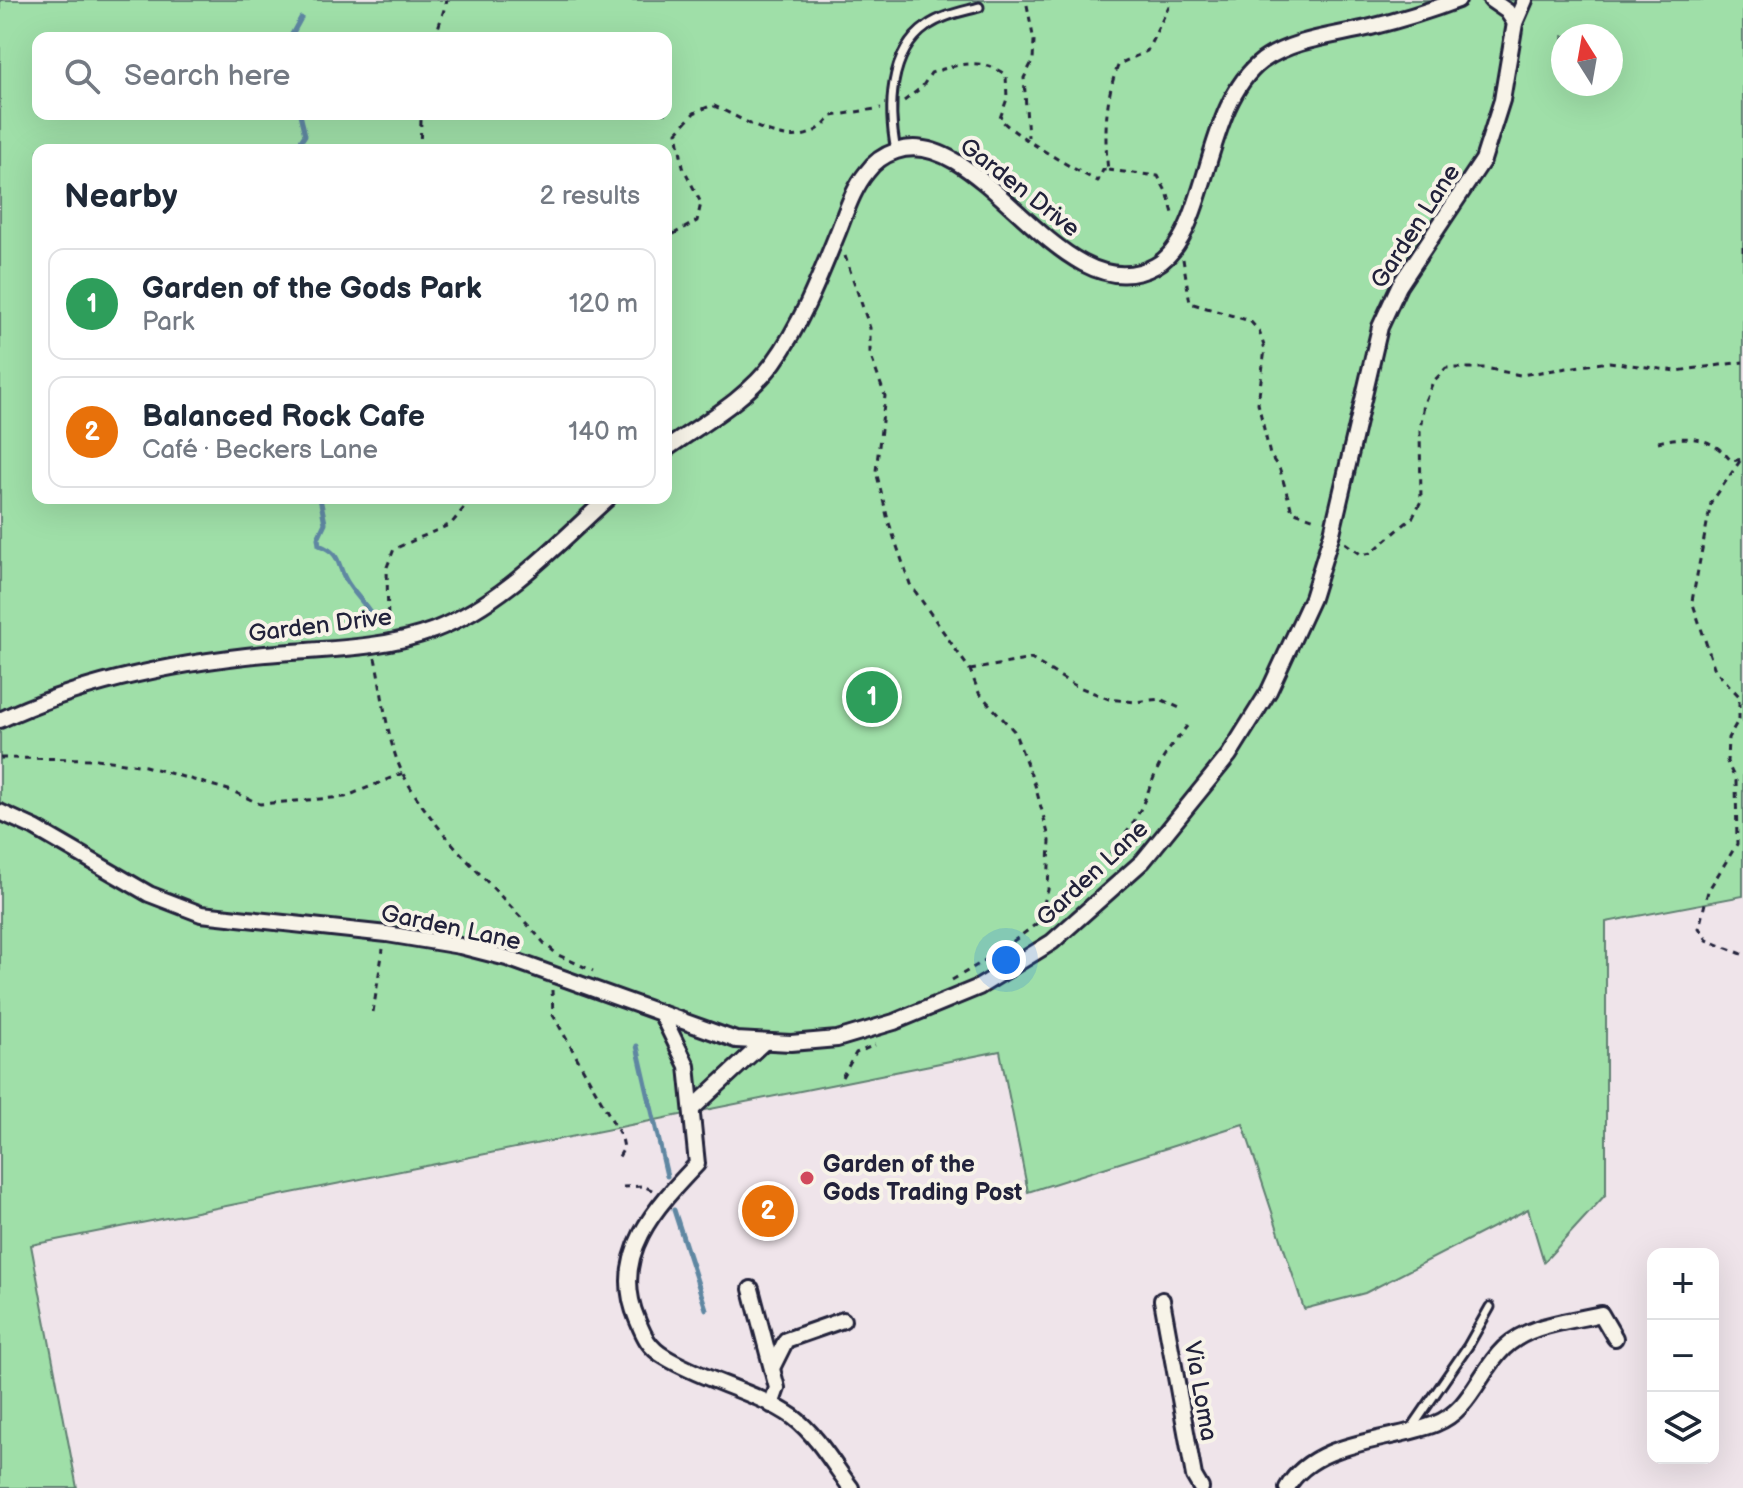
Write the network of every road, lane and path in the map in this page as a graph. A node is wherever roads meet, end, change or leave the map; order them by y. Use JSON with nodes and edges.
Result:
{"nodes":[{"id":1,"x":447,"y":0,"type":"edge"},
{"id":2,"x":1172,"y":0,"type":"edge"},
{"id":3,"x":1458,"y":0,"type":"edge"},
{"id":4,"x":1491,"y":0,"type":"edge"},
{"id":5,"x":1525,"y":0,"type":"edge"},
{"id":6,"x":1027,"y":5,"type":"dead end"},
{"id":7,"x":979,"y":7,"type":"dead end"},
{"id":8,"x":1515,"y":23,"type":"junction"},
{"id":9,"x":437,"y":32,"type":"edge"},
{"id":10,"x":891,"y":105,"type":"junction"},
{"id":11,"x":421,"y":120,"type":"edge"},
{"id":12,"x":1028,"y":137,"type":"junction"},
{"id":13,"x":420,"y":144,"type":"edge"},
{"id":14,"x":896,"y":151,"type":"junction"},
{"id":15,"x":1108,"y":170,"type":"junction"},
{"id":16,"x":672,"y":235,"type":"edge"},
{"id":17,"x":1179,"y":238,"type":"junction"},
{"id":18,"x":832,"y":248,"type":"junction"},
{"id":19,"x":1743,"y":362,"type":"edge"},
{"id":20,"x":1658,"y":442,"type":"dead end"},
{"id":21,"x":672,"y":445,"type":"edge"},
{"id":22,"x":1742,"y":460,"type":"edge"},
{"id":23,"x":467,"y":504,"type":"edge"},
{"id":24,"x":601,"y":504,"type":"edge"},
{"id":25,"x":1332,"y":533,"type":"junction"},
{"id":26,"x":386,"y":641,"type":"junction"},
{"id":27,"x":970,"y":670,"type":"junction"},
{"id":28,"x":1184,"y":710,"type":"dead end"},
{"id":29,"x":0,"y":720,"type":"edge"},
{"id":30,"x":1187,"y":726,"type":"dead end"},
{"id":31,"x":0,"y":758,"type":"edge"},
{"id":32,"x":403,"y":773,"type":"junction"},
{"id":33,"x":0,"y":812,"type":"edge"},
{"id":34,"x":1038,"y":922,"type":"junction"},
{"id":35,"x":387,"y":934,"type":"junction"},
{"id":36,"x":1742,"y":954,"type":"edge"},
{"id":37,"x":558,"y":955,"type":"junction"},
{"id":38,"x":595,"y":972,"type":"dead end"},
{"id":39,"x":554,"y":975,"type":"junction"},
{"id":40,"x":947,"y":983,"type":"dead end"},
{"id":41,"x":373,"y":1012,"type":"dead end"},
{"id":42,"x":660,"y":1013,"type":"junction"},
{"id":43,"x":763,"y":1043,"type":"junction"},
{"id":44,"x":877,"y":1044,"type":"dead end"},
{"id":45,"x":842,"y":1077,"type":"dead end"},
{"id":46,"x":692,"y":1109,"type":"junction"},
{"id":47,"x":617,"y":1160,"type":"dead end"},
{"id":48,"x":623,"y":1187,"type":"dead end"},
{"id":49,"x":666,"y":1196,"type":"junction"},
{"id":50,"x":751,"y":1289,"type":"dead end"},
{"id":51,"x":1162,"y":1300,"type":"dead end"},
{"id":52,"x":1490,"y":1307,"type":"dead end"},
{"id":53,"x":843,"y":1320,"type":"dead end"},
{"id":54,"x":1615,"y":1338,"type":"dead end"},
{"id":55,"x":772,"y":1368,"type":"junction"},
{"id":56,"x":771,"y":1405,"type":"junction"},
{"id":57,"x":1410,"y":1431,"type":"junction"},
{"id":58,"x":851,"y":1488,"type":"edge"},
{"id":59,"x":1201,"y":1488,"type":"edge"},
{"id":60,"x":1287,"y":1488,"type":"edge"}],
"edges":[{"from":1,"to":9,"type":"path"},
{"from":2,"to":15,"type":"path"},
{"from":3,"to":17,"type":"street","name":"Garden Drive"},
{"from":4,"to":8,"type":"street"},
{"from":5,"to":8,"type":"street","name":"Garden Lane"},
{"from":6,"to":12,"type":"path"},
{"from":7,"to":10,"type":"lane"},
{"from":8,"to":25,"type":"street","name":"Garden Lane"},
{"from":10,"to":12,"type":"path"},
{"from":10,"to":14,"type":"lane"},
{"from":10,"to":16,"type":"path"},
{"from":11,"to":13,"type":"path"},
{"from":12,"to":15,"type":"path"},
{"from":14,"to":17,"type":"street","name":"Garden Drive"},
{"from":14,"to":18,"type":"street"},
{"from":15,"to":17,"type":"path"},
{"from":17,"to":25,"type":"path"},
{"from":18,"to":21,"type":"street"},
{"from":18,"to":27,"type":"path"},
{"from":19,"to":25,"type":"path"},
{"from":20,"to":22,"type":"path"},
{"from":22,"to":36,"type":"path"},
{"from":23,"to":26,"type":"path"},
{"from":24,"to":26,"type":"street","name":"Garden Drive"},
{"from":25,"to":43,"type":"street","name":"Garden Lane"},
{"from":26,"to":29,"type":"street","name":"Garden Drive"},
{"from":26,"to":32,"type":"path"},
{"from":27,"to":28,"type":"path"},
{"from":27,"to":34,"type":"path"},
{"from":30,"to":34,"type":"path"},
{"from":31,"to":32,"type":"path"},
{"from":32,"to":37,"type":"path"},
{"from":33,"to":35,"type":"street","name":"Garden Lane"},
{"from":34,"to":40,"type":"path"},
{"from":35,"to":39,"type":"street","name":"Garden Lane"},
{"from":35,"to":41,"type":"path"},
{"from":37,"to":38,"type":"path"},
{"from":37,"to":39,"type":"path"},
{"from":39,"to":42,"type":"street","name":"Garden Lane"},
{"from":39,"to":47,"type":"path"},
{"from":42,"to":43,"type":"street","name":"Garden Lane"},
{"from":42,"to":46,"type":"street"},
{"from":43,"to":46,"type":"street"},
{"from":44,"to":45,"type":"path"},
{"from":46,"to":49,"type":"street"},
{"from":48,"to":49,"type":"path"},
{"from":49,"to":56,"type":"street"},
{"from":50,"to":55,"type":"street"},
{"from":51,"to":59,"type":"street","name":"Via Loma"},
{"from":52,"to":57,"type":"lane"},
{"from":53,"to":55,"type":"street"},
{"from":54,"to":57,"type":"street"},
{"from":55,"to":56,"type":"street"},
{"from":56,"to":58,"type":"street"},
{"from":57,"to":60,"type":"street"}]}
